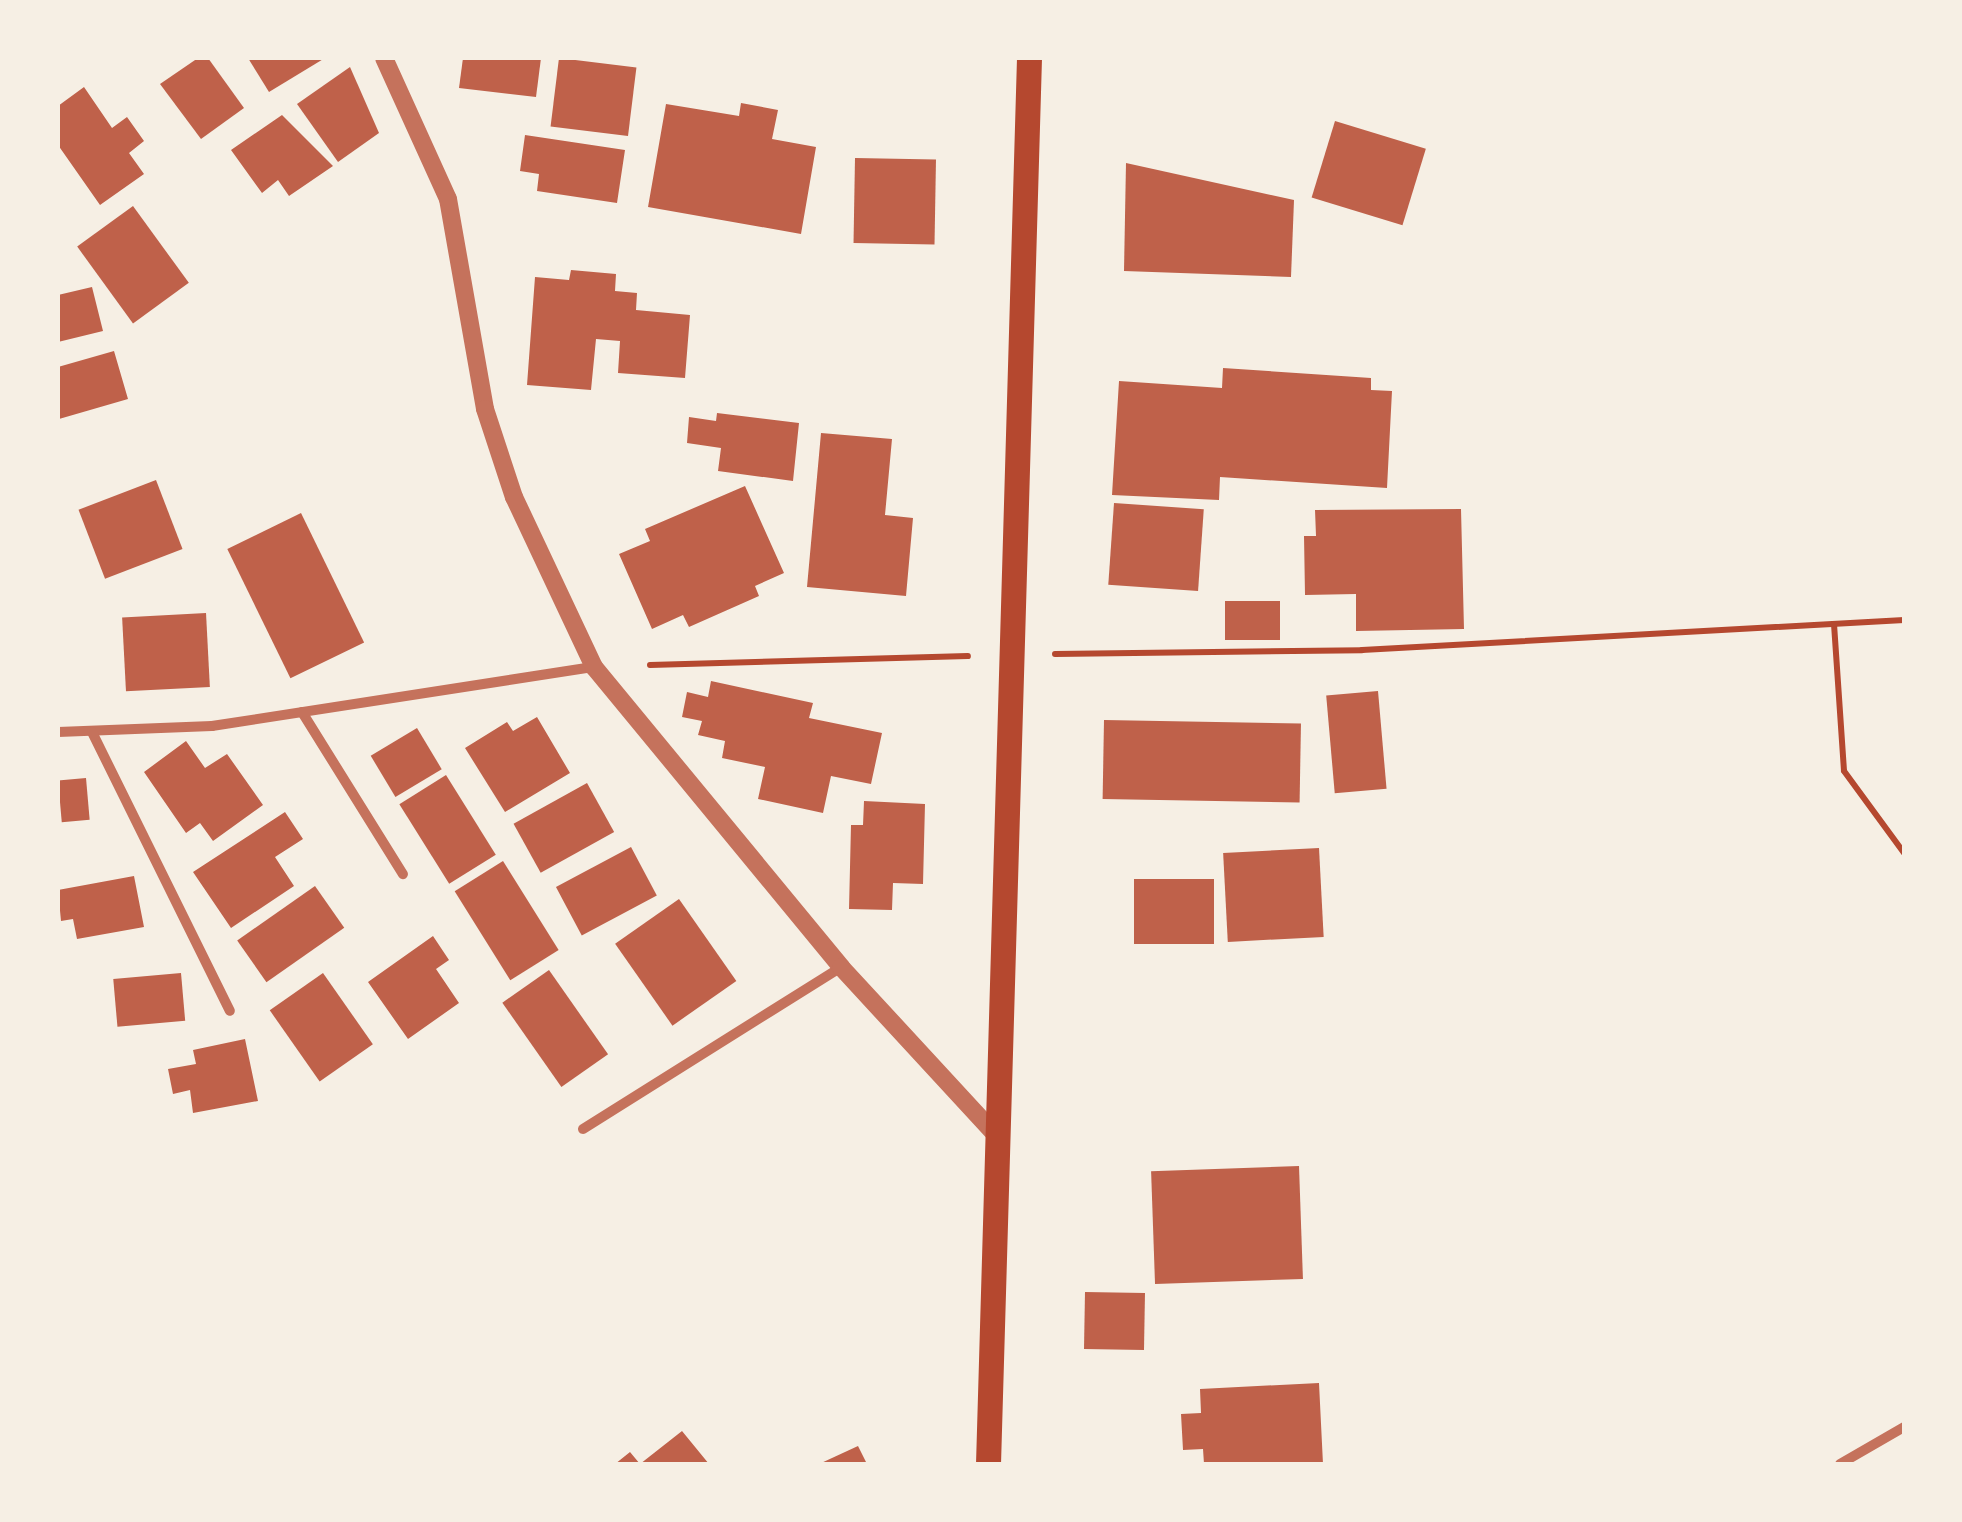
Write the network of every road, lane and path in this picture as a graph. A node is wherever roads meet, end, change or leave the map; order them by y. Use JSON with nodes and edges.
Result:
{"nodes":[{"id":1,"x":384,"y":58,"type":"edge"},
{"id":2,"x":1028,"y":58,"type":"edge"},
{"id":3,"x":1904,"y":620,"type":"edge"},
{"id":4,"x":1834,"y":624,"type":"junction"},
{"id":5,"x":1011,"y":654,"type":"junction"},
{"id":6,"x":594,"y":667,"type":"junction"},
{"id":7,"x":302,"y":712,"type":"junction"},
{"id":8,"x":58,"y":732,"type":"edge"},
{"id":9,"x":92,"y":732,"type":"junction"},
{"id":10,"x":1904,"y":853,"type":"edge"},
{"id":11,"x":403,"y":874,"type":"dead end"},
{"id":12,"x":840,"y":967,"type":"junction"},
{"id":13,"x":230,"y":1011,"type":"dead end"},
{"id":14,"x":583,"y":1129,"type":"dead end"},
{"id":15,"x":997,"y":1136,"type":"junction"},
{"id":16,"x":1904,"y":1427,"type":"edge"},
{"id":17,"x":988,"y":1464,"type":"edge"},
{"id":18,"x":1840,"y":1464,"type":"edge"}],
"edges":[{"from":1,"to":6,"type":"street"},
{"from":2,"to":5,"type":"main road"},
{"from":3,"to":4,"type":"path"},
{"from":4,"to":5,"type":"path"},
{"from":4,"to":10,"type":"path"},
{"from":5,"to":6,"type":"path"},
{"from":5,"to":15,"type":"main road"},
{"from":6,"to":7,"type":"street"},
{"from":6,"to":12,"type":"street"},
{"from":7,"to":9,"type":"street"},
{"from":7,"to":11,"type":"street"},
{"from":8,"to":9,"type":"street"},
{"from":9,"to":13,"type":"street"},
{"from":12,"to":14,"type":"street"},
{"from":12,"to":15,"type":"street"},
{"from":15,"to":17,"type":"main road"},
{"from":16,"to":18,"type":"street"}]}
